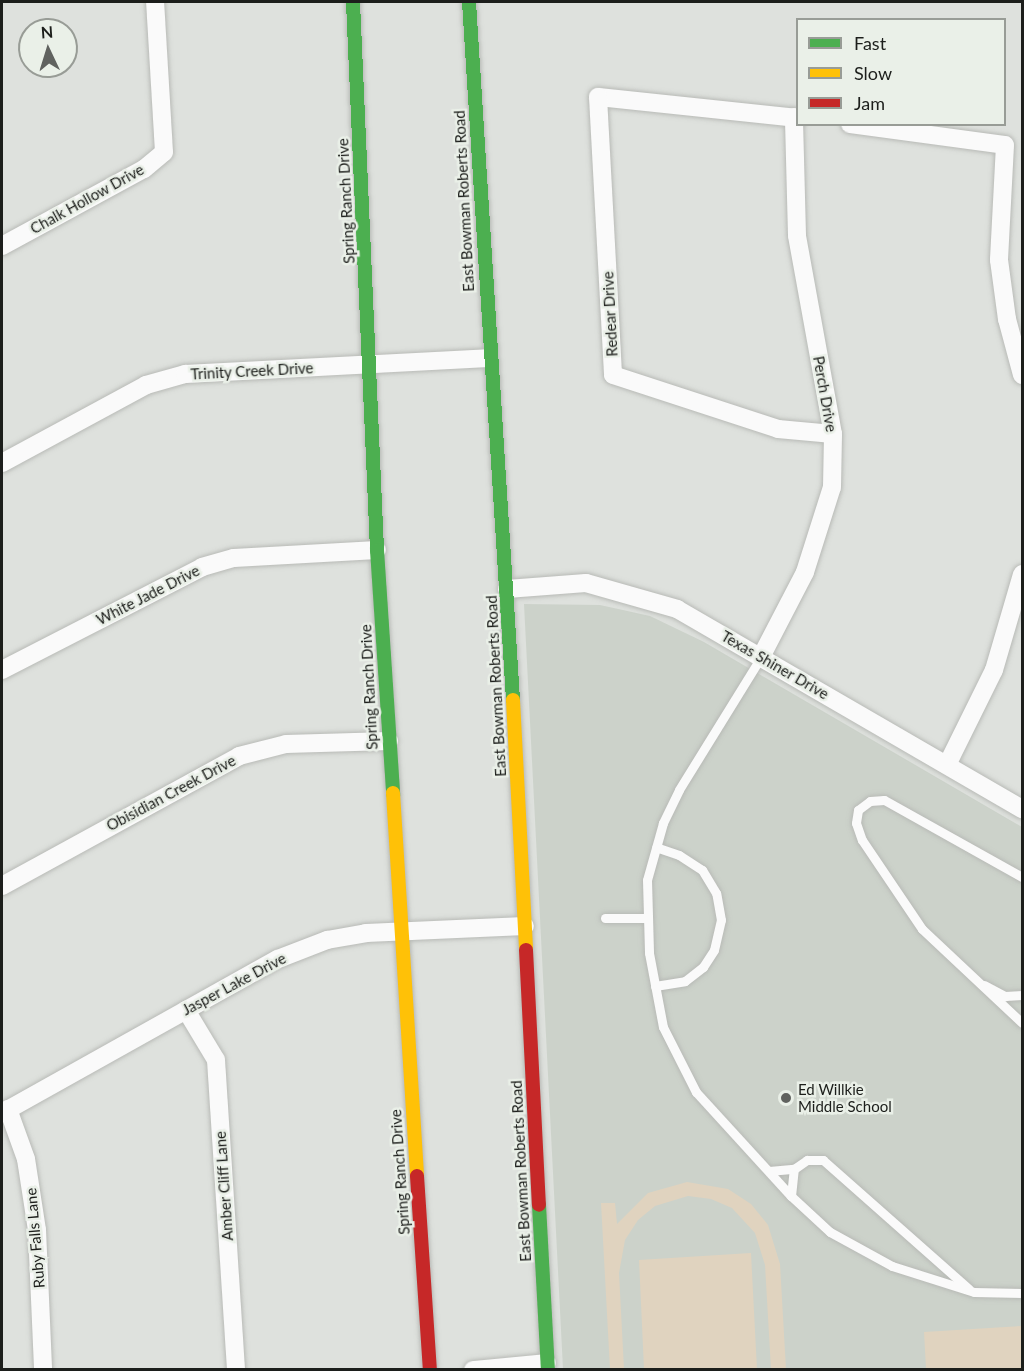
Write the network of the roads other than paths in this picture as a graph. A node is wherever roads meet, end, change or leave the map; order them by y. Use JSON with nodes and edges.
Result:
{"nodes":[{"id":1,"x":155,"y":2,"type":"edge"},
{"id":2,"x":353,"y":2,"type":"edge"},
{"id":3,"x":470,"y":2,"type":"edge"},
{"id":4,"x":796,"y":118,"type":"edge"},
{"id":5,"x":796,"y":126,"type":"edge"},
{"id":6,"x":866,"y":126,"type":"edge"},
{"id":7,"x":2,"y":246,"type":"edge"},
{"id":8,"x":489,"y":358,"type":"junction"},
{"id":9,"x":370,"y":364,"type":"junction"},
{"id":10,"x":1023,"y":375,"type":"edge"},
{"id":11,"x":833,"y":434,"type":"junction"},
{"id":12,"x":2,"y":463,"type":"edge"},
{"id":13,"x":377,"y":550,"type":"junction"},
{"id":14,"x":1023,"y":574,"type":"edge"},
{"id":15,"x":507,"y":589,"type":"junction"},
{"id":16,"x":761,"y":657,"type":"junction"},
{"id":17,"x":2,"y":670,"type":"edge"},
{"id":18,"x":389,"y":741,"type":"junction"},
{"id":19,"x":947,"y":765,"type":"junction"},
{"id":20,"x":1023,"y":809,"type":"edge"},
{"id":21,"x":656,"y":847,"type":"junction"},
{"id":22,"x":1023,"y":877,"type":"edge"},
{"id":23,"x":2,"y":886,"type":"edge"},
{"id":24,"x":605,"y":918,"type":"dead end"},
{"id":25,"x":648,"y":918,"type":"junction"},
{"id":26,"x":525,"y":926,"type":"junction"},
{"id":27,"x":400,"y":934,"type":"junction"},
{"id":28,"x":976,"y":982,"type":"junction"},
{"id":29,"x":655,"y":986,"type":"junction"},
{"id":30,"x":1023,"y":995,"type":"edge"},
{"id":31,"x":186,"y":1010,"type":"junction"},
{"id":32,"x":1023,"y":1023,"type":"edge"},
{"id":33,"x":5,"y":1111,"type":"edge"},
{"id":34,"x":794,"y":1169,"type":"junction"},
{"id":35,"x":769,"y":1171,"type":"junction"},
{"id":36,"x":792,"y":1196,"type":"junction"},
{"id":37,"x":974,"y":1292,"type":"junction"},
{"id":38,"x":1023,"y":1293,"type":"edge"},
{"id":39,"x":547,"y":1366,"type":"edge"},
{"id":40,"x":43,"y":1370,"type":"edge"},
{"id":41,"x":236,"y":1370,"type":"edge"},
{"id":42,"x":430,"y":1370,"type":"edge"},
{"id":43,"x":473,"y":1370,"type":"edge"}],
"edges":[{"from":1,"to":7,"type":"street","name":"Chalk Hollow Drive"},
{"from":2,"to":9,"type":"street","name":"Spring Ranch Drive"},
{"from":3,"to":8,"type":"street","name":"East Bowman Roberts Road"},
{"from":4,"to":11,"type":"street","name":"Redear Drive"},
{"from":5,"to":11,"type":"street","name":"Perch Drive"},
{"from":6,"to":10,"type":"street"},
{"from":8,"to":9,"type":"street","name":"Trinity Creek Drive"},
{"from":8,"to":15,"type":"street","name":"East Bowman Roberts Road"},
{"from":9,"to":12,"type":"street","name":"Trinity Creek Drive"},
{"from":9,"to":13,"type":"street","name":"Spring Ranch Drive"},
{"from":11,"to":16,"type":"street","name":"Perch Drive"},
{"from":13,"to":17,"type":"street","name":"White Jade Drive"},
{"from":13,"to":18,"type":"street","name":"Spring Ranch Drive"},
{"from":14,"to":19,"type":"street"},
{"from":15,"to":16,"type":"street","name":"Texas Shiner Drive"},
{"from":15,"to":26,"type":"street","name":"East Bowman Roberts Road"},
{"from":16,"to":19,"type":"street","name":"Texas Shiner Drive"},
{"from":16,"to":21,"type":"lane"},
{"from":18,"to":23,"type":"street","name":"Obisidian Creek Drive"},
{"from":18,"to":27,"type":"street","name":"Spring Ranch Drive"},
{"from":19,"to":20,"type":"street","name":"Texas Shiner Drive"},
{"from":21,"to":25,"type":"lane"},
{"from":21,"to":29,"type":"lane"},
{"from":22,"to":28,"type":"lane"},
{"from":24,"to":25,"type":"lane"},
{"from":25,"to":29,"type":"lane"},
{"from":26,"to":27,"type":"street","name":"Jasper Lake Drive"},
{"from":26,"to":39,"type":"street","name":"East Bowman Roberts Road"},
{"from":27,"to":31,"type":"street","name":"Jasper Lake Drive"},
{"from":27,"to":42,"type":"street","name":"Spring Ranch Drive"},
{"from":28,"to":30,"type":"lane"},
{"from":28,"to":32,"type":"lane"},
{"from":29,"to":35,"type":"lane"},
{"from":31,"to":33,"type":"street","name":"Jasper Lake Drive"},
{"from":31,"to":41,"type":"street","name":"Amber Cliff Lane"},
{"from":33,"to":40,"type":"street","name":"Ruby Falls Lane"},
{"from":34,"to":35,"type":"lane"},
{"from":34,"to":36,"type":"lane"},
{"from":34,"to":37,"type":"lane"},
{"from":35,"to":36,"type":"lane"},
{"from":36,"to":37,"type":"lane"},
{"from":37,"to":38,"type":"lane"},
{"from":39,"to":43,"type":"street"}]}
